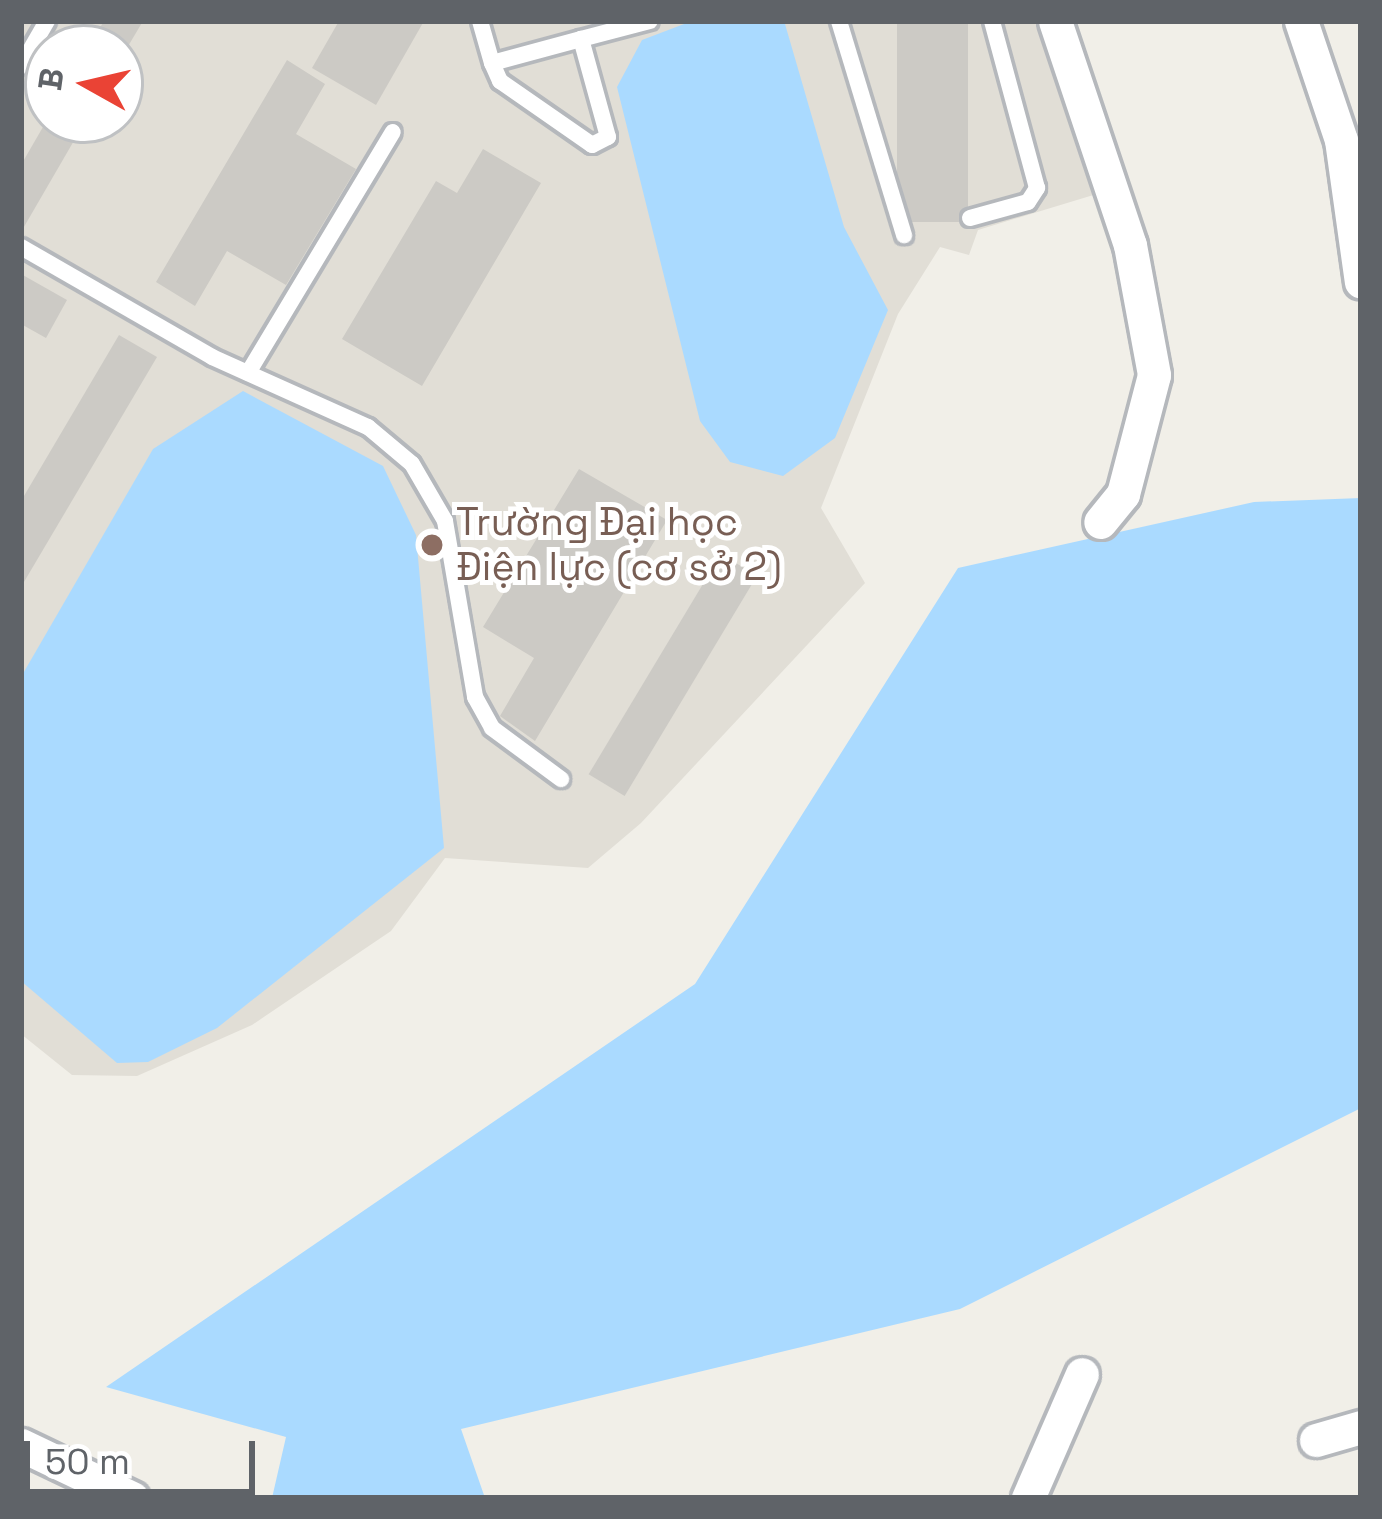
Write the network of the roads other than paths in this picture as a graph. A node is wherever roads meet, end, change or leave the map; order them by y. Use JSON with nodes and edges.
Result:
{"nodes":[{"id":1,"x":47,"y":21,"type":"edge"},
{"id":2,"x":480,"y":21,"type":"edge"},
{"id":3,"x":650,"y":21,"type":"edge"},
{"id":4,"x":839,"y":21,"type":"edge"},
{"id":5,"x":992,"y":21,"type":"edge"},
{"id":6,"x":1055,"y":21,"type":"edge"},
{"id":7,"x":1301,"y":21,"type":"edge"},
{"id":8,"x":581,"y":39,"type":"junction"},
{"id":9,"x":491,"y":63,"type":"junction"},
{"id":10,"x":21,"y":66,"type":"edge"},
{"id":11,"x":393,"y":132,"type":"dead end"},
{"id":12,"x":970,"y":218,"type":"dead end"},
{"id":13,"x":904,"y":235,"type":"dead end"},
{"id":14,"x":21,"y":247,"type":"edge"},
{"id":15,"x":1361,"y":282,"type":"edge"},
{"id":16,"x":248,"y":373,"type":"junction"},
{"id":17,"x":1100,"y":522,"type":"dead end"},
{"id":18,"x":561,"y":779,"type":"dead end"},
{"id":19,"x":1082,"y":1374,"type":"dead end"},
{"id":20,"x":1361,"y":1427,"type":"edge"},
{"id":21,"x":1316,"y":1440,"type":"dead end"},
{"id":22,"x":21,"y":1445,"type":"edge"},
{"id":23,"x":1032,"y":1490,"type":"edge"},
{"id":24,"x":132,"y":1498,"type":"edge"},
{"id":25,"x":1066,"y":1498,"type":"edge"}],
"edges":[{"from":1,"to":10,"type":"lane"},
{"from":2,"to":9,"type":"lane"},
{"from":3,"to":8,"type":"lane"},
{"from":4,"to":13,"type":"lane"},
{"from":5,"to":12,"type":"lane"},
{"from":6,"to":17,"type":"street"},
{"from":7,"to":15,"type":"street"},
{"from":8,"to":9,"type":"lane"},
{"from":8,"to":9,"type":"lane"},
{"from":11,"to":16,"type":"lane"},
{"from":14,"to":16,"type":"lane"},
{"from":16,"to":18,"type":"lane"},
{"from":19,"to":23,"type":"street"},
{"from":20,"to":21,"type":"street"},
{"from":22,"to":24,"type":"street"},
{"from":23,"to":25,"type":"street"}]}
